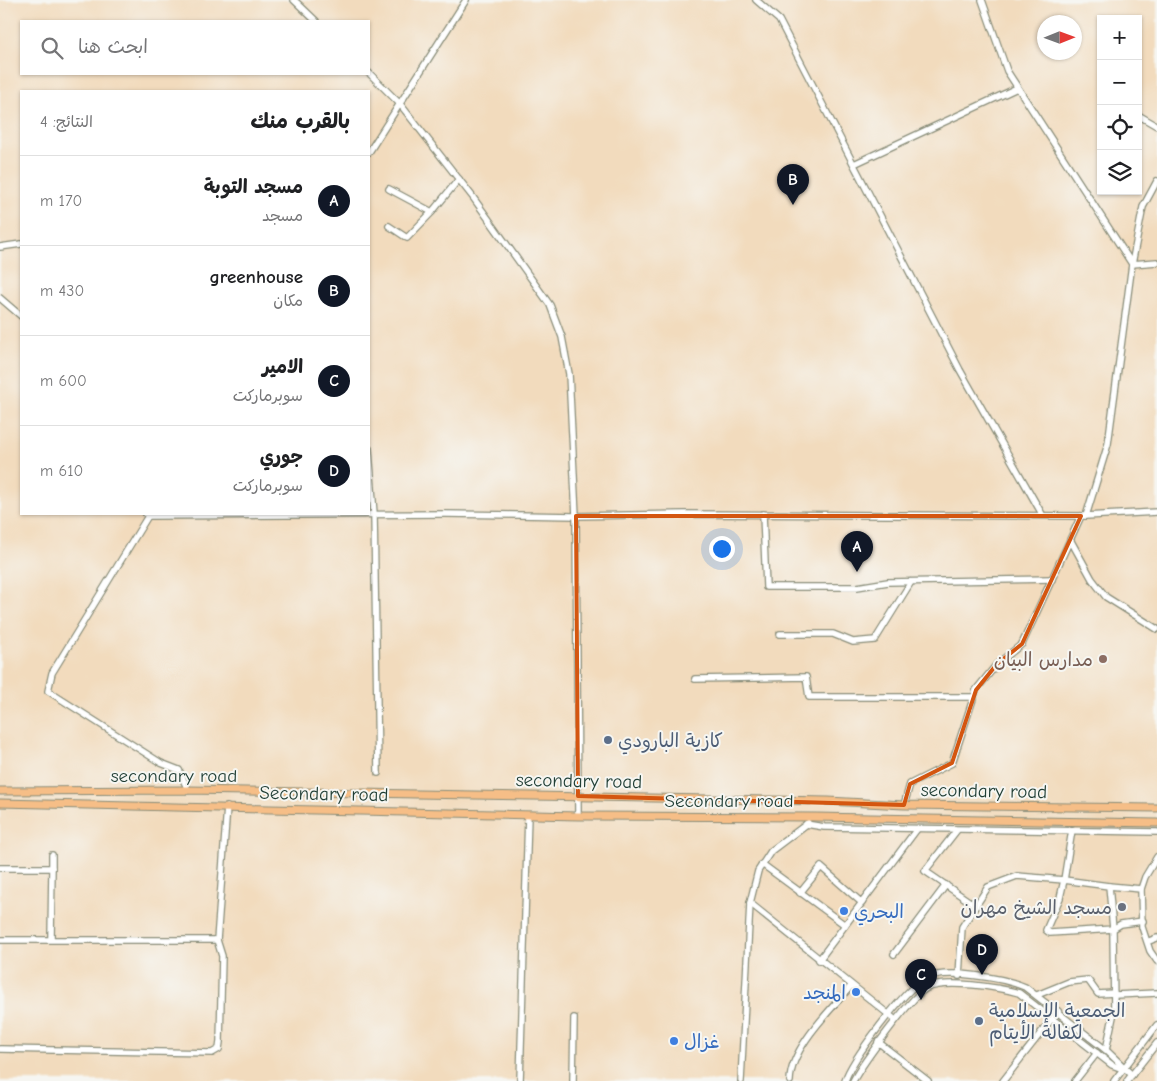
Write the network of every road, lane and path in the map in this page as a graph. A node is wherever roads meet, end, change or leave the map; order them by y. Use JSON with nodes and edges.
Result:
{"nodes":[{"id":1,"x":294,"y":0,"type":"edge"},
{"id":2,"x":466,"y":0,"type":"edge"},
{"id":3,"x":756,"y":0,"type":"edge"},
{"id":4,"x":982,"y":0,"type":"edge"},
{"id":5,"x":315,"y":20,"type":"edge"},
{"id":6,"x":370,"y":74,"type":"edge"},
{"id":7,"x":1018,"y":88,"type":"junction"},
{"id":8,"x":400,"y":104,"type":"junction"},
{"id":9,"x":1142,"y":117,"type":"edge"},
{"id":10,"x":1157,"y":126,"type":"edge"},
{"id":11,"x":370,"y":150,"type":"edge"},
{"id":12,"x":854,"y":164,"type":"junction"},
{"id":13,"x":459,"y":179,"type":"junction"},
{"id":14,"x":1157,"y":181,"type":"edge"},
{"id":15,"x":389,"y":189,"type":"dead end"},
{"id":16,"x":432,"y":212,"type":"junction"},
{"id":17,"x":389,"y":226,"type":"dead end"},
{"id":18,"x":20,"y":244,"type":"edge"},
{"id":19,"x":0,"y":247,"type":"edge"},
{"id":20,"x":1157,"y":262,"type":"edge"},
{"id":21,"x":1132,"y":264,"type":"junction"},
{"id":22,"x":0,"y":298,"type":"edge"},
{"id":23,"x":20,"y":315,"type":"edge"},
{"id":24,"x":370,"y":462,"type":"edge"},
{"id":25,"x":1157,"y":512,"type":"edge"},
{"id":26,"x":370,"y":514,"type":"edge"},
{"id":27,"x":374,"y":514,"type":"junction"},
{"id":28,"x":763,"y":514,"type":"junction"},
{"id":29,"x":1042,"y":514,"type":"junction"},
{"id":30,"x":147,"y":515,"type":"edge"},
{"id":31,"x":576,"y":516,"type":"junction"},
{"id":32,"x":1084,"y":516,"type":"junction"},
{"id":33,"x":1072,"y":541,"type":"junction"},
{"id":34,"x":1052,"y":579,"type":"junction"},
{"id":35,"x":912,"y":582,"type":"junction"},
{"id":36,"x":1157,"y":629,"type":"edge"},
{"id":37,"x":780,"y":634,"type":"dead end"},
{"id":38,"x":695,"y":679,"type":"dead end"},
{"id":39,"x":974,"y":697,"type":"junction"},
{"id":40,"x":378,"y":773,"type":"dead end"},
{"id":41,"x":188,"y":790,"type":"junction"},
{"id":42,"x":0,"y":791,"type":"edge"},
{"id":43,"x":578,"y":796,"type":"junction"},
{"id":44,"x":0,"y":803,"type":"edge"},
{"id":45,"x":904,"y":805,"type":"junction"},
{"id":46,"x":227,"y":807,"type":"junction"},
{"id":47,"x":1157,"y":808,"type":"edge"},
{"id":48,"x":528,"y":815,"type":"junction"},
{"id":49,"x":578,"y":816,"type":"junction"},
{"id":50,"x":815,"y":817,"type":"junction"},
{"id":51,"x":1072,"y":821,"type":"junction"},
{"id":52,"x":1157,"y":823,"type":"edge"},
{"id":53,"x":806,"y":824,"type":"junction"},
{"id":54,"x":917,"y":829,"type":"junction"},
{"id":55,"x":957,"y":830,"type":"junction"},
{"id":56,"x":1072,"y":831,"type":"junction"},
{"id":57,"x":1157,"y":832,"type":"edge"},
{"id":58,"x":52,"y":855,"type":"dead end"},
{"id":59,"x":1157,"y":859,"type":"edge"},
{"id":60,"x":762,"y":864,"type":"junction"},
{"id":61,"x":0,"y":868,"type":"edge"},
{"id":62,"x":52,"y":868,"type":"junction"},
{"id":63,"x":1064,"y":880,"type":"junction"},
{"id":64,"x":946,"y":885,"type":"junction"},
{"id":65,"x":1109,"y":886,"type":"junction"},
{"id":66,"x":1141,"y":889,"type":"junction"},
{"id":67,"x":800,"y":893,"type":"junction"},
{"id":68,"x":862,"y":903,"type":"junction"},
{"id":69,"x":750,"y":904,"type":"junction"},
{"id":70,"x":976,"y":906,"type":"junction"},
{"id":71,"x":1143,"y":921,"type":"junction"},
{"id":72,"x":845,"y":925,"type":"junction"},
{"id":73,"x":1113,"y":929,"type":"junction"},
{"id":74,"x":1157,"y":938,"type":"edge"},
{"id":75,"x":51,"y":939,"type":"junction"},
{"id":76,"x":0,"y":940,"type":"edge"},
{"id":77,"x":217,"y":940,"type":"junction"},
{"id":78,"x":1148,"y":941,"type":"junction"},
{"id":79,"x":894,"y":954,"type":"dead end"},
{"id":80,"x":819,"y":960,"type":"junction"},
{"id":81,"x":1157,"y":961,"type":"edge"},
{"id":82,"x":959,"y":976,"type":"junction"},
{"id":83,"x":851,"y":986,"type":"junction"},
{"id":84,"x":1114,"y":993,"type":"junction"},
{"id":85,"x":1157,"y":993,"type":"edge"},
{"id":86,"x":1037,"y":995,"type":"junction"},
{"id":87,"x":1058,"y":1011,"type":"junction"},
{"id":88,"x":890,"y":1015,"type":"junction"},
{"id":89,"x":574,"y":1018,"type":"dead end"},
{"id":90,"x":1053,"y":1018,"type":"junction"},
{"id":91,"x":897,"y":1020,"type":"junction"},
{"id":92,"x":1157,"y":1025,"type":"edge"},
{"id":93,"x":873,"y":1036,"type":"junction"},
{"id":94,"x":879,"y":1043,"type":"junction"},
{"id":95,"x":1157,"y":1043,"type":"edge"},
{"id":96,"x":0,"y":1049,"type":"edge"},
{"id":97,"x":1106,"y":1050,"type":"junction"},
{"id":98,"x":1097,"y":1053,"type":"junction"},
{"id":99,"x":1123,"y":1069,"type":"junction"},
{"id":100,"x":1132,"y":1075,"type":"junction"},
{"id":101,"x":926,"y":1080,"type":"edge"},
{"id":102,"x":520,"y":1081,"type":"edge"},
{"id":103,"x":572,"y":1081,"type":"edge"},
{"id":104,"x":741,"y":1081,"type":"edge"},
{"id":105,"x":790,"y":1081,"type":"edge"},
{"id":106,"x":845,"y":1081,"type":"edge"},
{"id":107,"x":853,"y":1081,"type":"edge"},
{"id":108,"x":1002,"y":1081,"type":"edge"},
{"id":109,"x":1075,"y":1081,"type":"edge"},
{"id":110,"x":1114,"y":1081,"type":"edge"},
{"id":111,"x":1127,"y":1081,"type":"edge"}],
"edges":[{"from":1,"to":5,"type":"street"},
{"from":2,"to":8,"type":"street"},
{"from":3,"to":12,"type":"street"},
{"from":4,"to":7,"type":"street"},
{"from":6,"to":8,"type":"street"},
{"from":7,"to":12,"type":"street"},
{"from":7,"to":21,"type":"street"},
{"from":8,"to":11,"type":"street"},
{"from":8,"to":13,"type":"street"},
{"from":9,"to":10,"type":"street"},
{"from":12,"to":29,"type":"street"},
{"from":13,"to":16,"type":"street"},
{"from":13,"to":31,"type":"street"},
{"from":14,"to":21,"type":"street"},
{"from":15,"to":16,"type":"street"},
{"from":16,"to":17,"type":"street"},
{"from":18,"to":19,"type":"street"},
{"from":20,"to":21,"type":"street"},
{"from":21,"to":32,"type":"street"},
{"from":22,"to":23,"type":"street"},
{"from":24,"to":27,"type":"street"},
{"from":25,"to":32,"type":"street"},
{"from":26,"to":27,"type":"street"},
{"from":27,"to":31,"type":"street"},
{"from":27,"to":40,"type":"street"},
{"from":28,"to":29,"type":"street"},
{"from":28,"to":31,"type":"street"},
{"from":28,"to":35,"type":"street"},
{"from":29,"to":32,"type":"street"},
{"from":30,"to":41,"type":"street"},
{"from":31,"to":43,"type":"street"},
{"from":32,"to":33,"type":"street"},
{"from":33,"to":34,"type":"street"},
{"from":33,"to":36,"type":"street"},
{"from":34,"to":35,"type":"street"},
{"from":34,"to":39,"type":"street"},
{"from":35,"to":37,"type":"street"},
{"from":38,"to":39,"type":"street"},
{"from":39,"to":45,"type":"street"},
{"from":41,"to":42,"type":"main road","name":"secondary road"},
{"from":41,"to":43,"type":"main road","name":"secondary road"},
{"from":43,"to":45,"type":"main road","name":"secondary road"},
{"from":43,"to":49,"type":"street"},
{"from":44,"to":46,"type":"main road","name":"Secondary road"},
{"from":45,"to":47,"type":"main road","name":"secondary road"},
{"from":46,"to":48,"type":"main road","name":"Secondary road"},
{"from":46,"to":77,"type":"street"},
{"from":48,"to":49,"type":"main road","name":"Secondary road"},
{"from":48,"to":102,"type":"street"},
{"from":49,"to":50,"type":"main road","name":"Secondary road"},
{"from":50,"to":51,"type":"main road","name":"Secondary road"},
{"from":50,"to":53,"type":"street"},
{"from":51,"to":52,"type":"main road","name":"Secondary road"},
{"from":51,"to":56,"type":"street"},
{"from":53,"to":54,"type":"street"},
{"from":53,"to":60,"type":"street"},
{"from":54,"to":55,"type":"street"},
{"from":54,"to":68,"type":"street"},
{"from":55,"to":56,"type":"street"},
{"from":55,"to":64,"type":"street"},
{"from":56,"to":57,"type":"street"},
{"from":56,"to":63,"type":"street"},
{"from":58,"to":62,"type":"street"},
{"from":59,"to":66,"type":"street"},
{"from":60,"to":67,"type":"street"},
{"from":60,"to":69,"type":"street"},
{"from":61,"to":62,"type":"street"},
{"from":62,"to":75,"type":"street"},
{"from":63,"to":65,"type":"street"},
{"from":63,"to":70,"type":"street"},
{"from":63,"to":73,"type":"street"},
{"from":64,"to":70,"type":"street"},
{"from":64,"to":79,"type":"street"},
{"from":65,"to":66,"type":"street"},
{"from":65,"to":73,"type":"street"},
{"from":66,"to":71,"type":"street"},
{"from":67,"to":68,"type":"street"},
{"from":67,"to":72,"type":"street"},
{"from":68,"to":72,"type":"street"},
{"from":69,"to":80,"type":"street"},
{"from":69,"to":104,"type":"street"},
{"from":70,"to":82,"type":"street"},
{"from":71,"to":73,"type":"street"},
{"from":71,"to":78,"type":"street"},
{"from":72,"to":80,"type":"street"},
{"from":73,"to":84,"type":"street"},
{"from":74,"to":78,"type":"street"},
{"from":75,"to":76,"type":"street"},
{"from":75,"to":77,"type":"street"},
{"from":77,"to":96,"type":"street"},
{"from":78,"to":81,"type":"street"},
{"from":80,"to":83,"type":"street"},
{"from":82,"to":86,"type":"street"},
{"from":82,"to":88,"type":"street"},
{"from":83,"to":88,"type":"street"},
{"from":83,"to":105,"type":"street"},
{"from":84,"to":85,"type":"street"},
{"from":84,"to":86,"type":"street"},
{"from":84,"to":97,"type":"street"},
{"from":86,"to":87,"type":"street"},
{"from":87,"to":90,"type":"street"},
{"from":87,"to":97,"type":"street"},
{"from":88,"to":91,"type":"street"},
{"from":88,"to":93,"type":"street"},
{"from":89,"to":103,"type":"street"},
{"from":90,"to":91,"type":"street"},
{"from":90,"to":98,"type":"street"},
{"from":90,"to":108,"type":"street"},
{"from":91,"to":94,"type":"street"},
{"from":92,"to":99,"type":"street"},
{"from":93,"to":94,"type":"street"},
{"from":93,"to":106,"type":"street"},
{"from":94,"to":101,"type":"street"},
{"from":94,"to":107,"type":"street"},
{"from":95,"to":100,"type":"street"},
{"from":97,"to":99,"type":"street"},
{"from":98,"to":99,"type":"street"},
{"from":98,"to":109,"type":"street"},
{"from":99,"to":100,"type":"street"},
{"from":99,"to":110,"type":"street"},
{"from":100,"to":111,"type":"street"}]}
